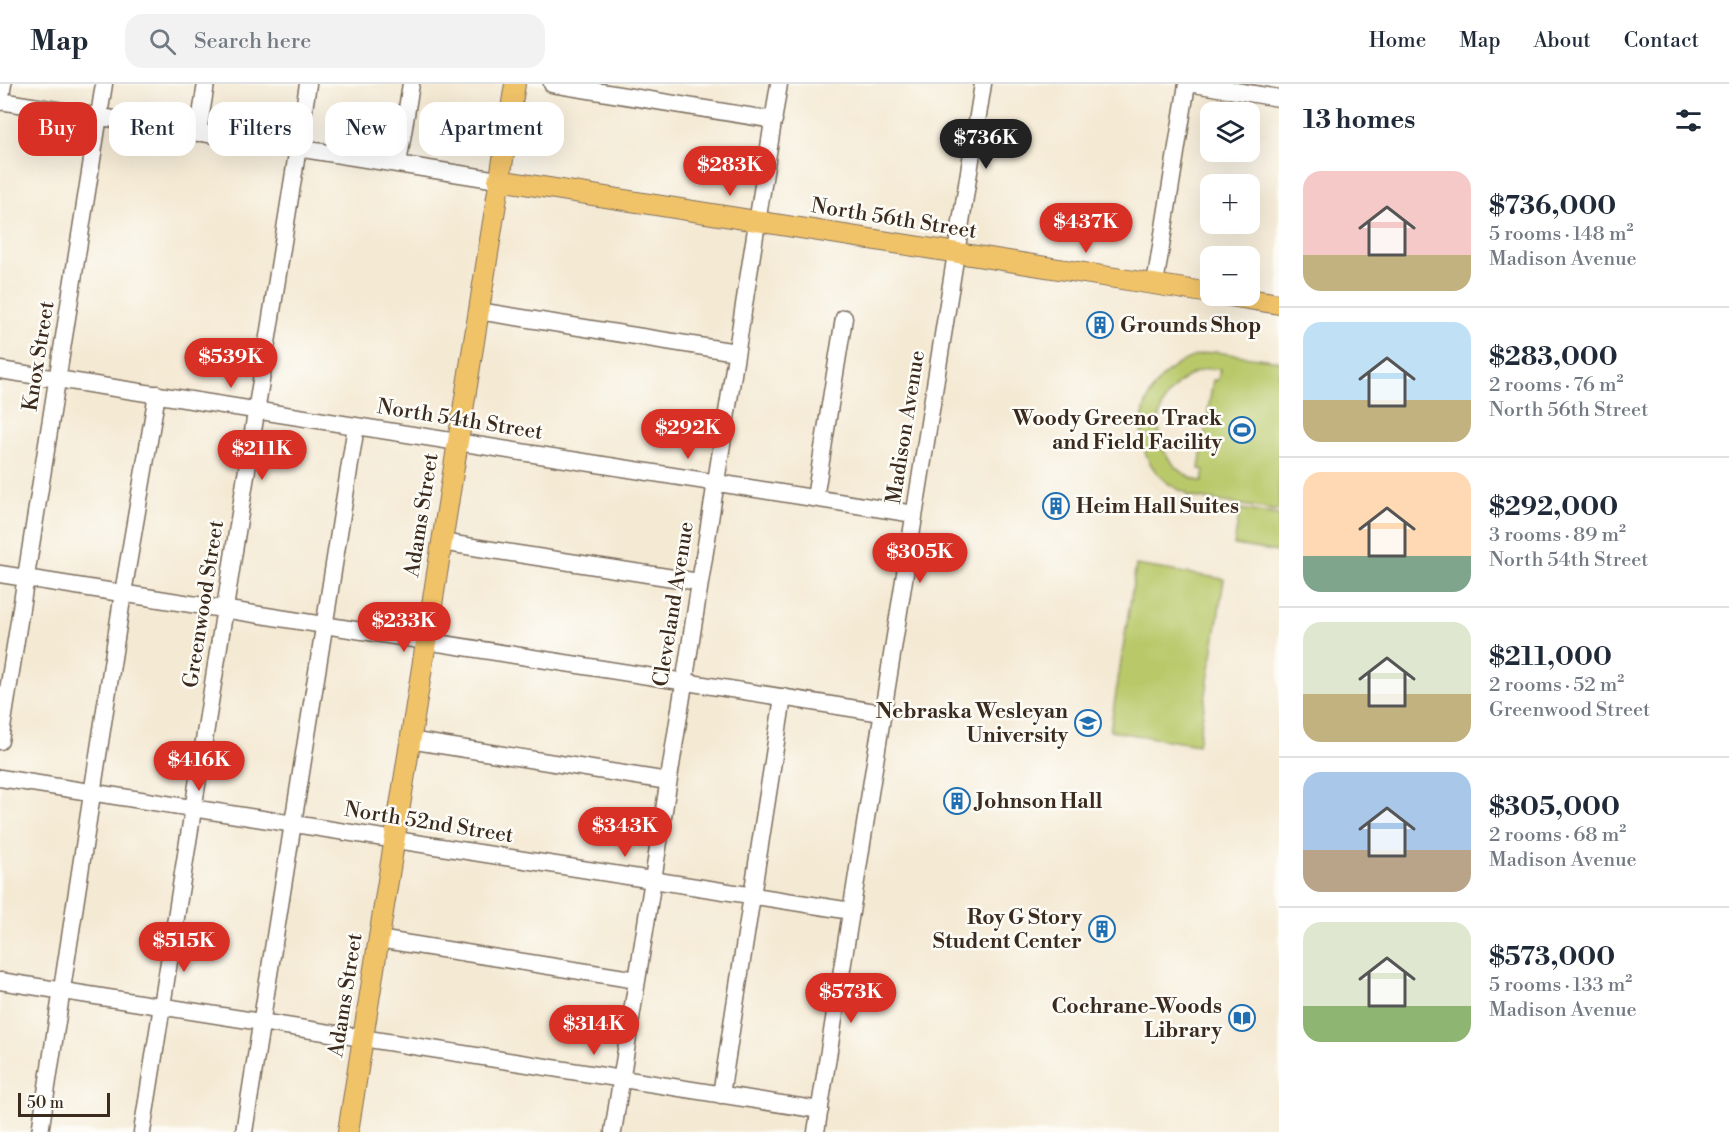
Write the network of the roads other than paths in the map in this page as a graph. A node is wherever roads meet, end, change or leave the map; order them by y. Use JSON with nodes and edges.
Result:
{"nodes":[{"id":1,"x":3,"y":84,"type":"edge"},
{"id":2,"x":104,"y":84,"type":"edge"},
{"id":3,"x":206,"y":84,"type":"edge"},
{"id":4,"x":308,"y":84,"type":"edge"},
{"id":5,"x":411,"y":84,"type":"edge"},
{"id":6,"x":515,"y":84,"type":"edge"},
{"id":7,"x":552,"y":84,"type":"edge"},
{"id":8,"x":779,"y":84,"type":"edge"},
{"id":9,"x":982,"y":84,"type":"edge"},
{"id":10,"x":1187,"y":84,"type":"edge"},
{"id":11,"x":1194,"y":84,"type":"edge"},
{"id":12,"x":1279,"y":98,"type":"edge"},
{"id":13,"x":0,"y":101,"type":"edge"},
{"id":14,"x":305,"y":102,"type":"edge"},
{"id":15,"x":99,"y":117,"type":"junction"},
{"id":16,"x":774,"y":120,"type":"junction"},
{"id":17,"x":198,"y":133,"type":"junction"},
{"id":18,"x":208,"y":135,"type":"edge"},
{"id":19,"x":313,"y":151,"type":"edge"},
{"id":20,"x":296,"y":156,"type":"edge"},
{"id":21,"x":398,"y":164,"type":"junction"},
{"id":22,"x":498,"y":180,"type":"junction"},
{"id":23,"x":757,"y":220,"type":"junction"},
{"id":24,"x":956,"y":252,"type":"junction"},
{"id":25,"x":1155,"y":284,"type":"junction"},
{"id":26,"x":1200,"y":291,"type":"edge"},
{"id":27,"x":1260,"y":301,"type":"edge"},
{"id":28,"x":1279,"y":304,"type":"edge"},
{"id":29,"x":478,"y":311,"type":"junction"},
{"id":30,"x":844,"y":318,"type":"dead end"},
{"id":31,"x":736,"y":352,"type":"junction"},
{"id":32,"x":0,"y":370,"type":"edge"},
{"id":33,"x":57,"y":379,"type":"junction"},
{"id":34,"x":157,"y":394,"type":"junction"},
{"id":35,"x":256,"y":410,"type":"junction"},
{"id":36,"x":356,"y":426,"type":"junction"},
{"id":37,"x":457,"y":441,"type":"junction"},
{"id":38,"x":716,"y":482,"type":"junction"},
{"id":39,"x":815,"y":498,"type":"junction"},
{"id":40,"x":914,"y":514,"type":"junction"},
{"id":41,"x":441,"y":542,"type":"junction"},
{"id":42,"x":0,"y":574,"type":"edge"},
{"id":43,"x":26,"y":578,"type":"junction"},
{"id":44,"x":699,"y":582,"type":"junction"},
{"id":45,"x":123,"y":593,"type":"junction"},
{"id":46,"x":225,"y":610,"type":"junction"},
{"id":47,"x":324,"y":625,"type":"junction"},
{"id":48,"x":425,"y":640,"type":"junction"},
{"id":49,"x":684,"y":681,"type":"junction"},
{"id":50,"x":783,"y":697,"type":"junction"},
{"id":51,"x":882,"y":713,"type":"junction"},
{"id":52,"x":409,"y":740,"type":"junction"},
{"id":53,"x":0,"y":741,"type":"edge"},
{"id":54,"x":0,"y":778,"type":"edge"},
{"id":55,"x":668,"y":781,"type":"junction"},
{"id":56,"x":93,"y":793,"type":"junction"},
{"id":57,"x":193,"y":808,"type":"junction"},
{"id":58,"x":293,"y":824,"type":"junction"},
{"id":59,"x":394,"y":839,"type":"junction"},
{"id":60,"x":652,"y":879,"type":"junction"},
{"id":61,"x":752,"y":895,"type":"junction"},
{"id":62,"x":851,"y":911,"type":"junction"},
{"id":63,"x":378,"y":939,"type":"junction"},
{"id":64,"x":637,"y":980,"type":"junction"},
{"id":65,"x":0,"y":981,"type":"edge"},
{"id":66,"x":63,"y":991,"type":"junction"},
{"id":67,"x":161,"y":1007,"type":"junction"},
{"id":68,"x":261,"y":1023,"type":"junction"},
{"id":69,"x":362,"y":1038,"type":"junction"},
{"id":70,"x":621,"y":1078,"type":"junction"},
{"id":71,"x":721,"y":1095,"type":"junction"},
{"id":72,"x":820,"y":1110,"type":"junction"},
{"id":73,"x":40,"y":1132,"type":"edge"},
{"id":74,"x":142,"y":1132,"type":"edge"},
{"id":75,"x":244,"y":1132,"type":"edge"},
{"id":76,"x":348,"y":1132,"type":"edge"},
{"id":77,"x":613,"y":1132,"type":"edge"},
{"id":78,"x":816,"y":1132,"type":"edge"}],
"edges":[{"from":1,"to":13,"type":"street"},
{"from":2,"to":15,"type":"street","name":"Knox Street"},
{"from":3,"to":17,"type":"street"},
{"from":4,"to":14,"type":"street","name":"Greenwood Street"},
{"from":5,"to":21,"type":"street"},
{"from":6,"to":22,"type":"main road","name":"Adams Street"},
{"from":7,"to":16,"type":"street"},
{"from":8,"to":16,"type":"street","name":"Cleveland Avenue"},
{"from":9,"to":24,"type":"street","name":"Madison Avenue"},
{"from":10,"to":25,"type":"street"},
{"from":11,"to":12,"type":"street"},
{"from":13,"to":15,"type":"street","name":"North 56th Street"},
{"from":15,"to":17,"type":"street","name":"North 56th Street"},
{"from":15,"to":33,"type":"street","name":"Knox Street"},
{"from":16,"to":23,"type":"street","name":"Cleveland Avenue"},
{"from":17,"to":18,"type":"street","name":"North 56th Street"},
{"from":19,"to":21,"type":"street","name":"North 56th Street"},
{"from":20,"to":35,"type":"street","name":"Greenwood Street"},
{"from":21,"to":22,"type":"street","name":"North 56th Street"},
{"from":22,"to":23,"type":"main road","name":"North 56th Street"},
{"from":22,"to":29,"type":"main road","name":"Adams Street"},
{"from":23,"to":24,"type":"main road","name":"North 56th Street"},
{"from":23,"to":31,"type":"street","name":"Cleveland Avenue"},
{"from":24,"to":25,"type":"main road","name":"North 56th Street"},
{"from":24,"to":40,"type":"street","name":"Madison Avenue"},
{"from":25,"to":26,"type":"main road","name":"North 56th Street"},
{"from":27,"to":28,"type":"main road"},
{"from":29,"to":31,"type":"street"},
{"from":29,"to":37,"type":"main road","name":"Adams Street"},
{"from":30,"to":39,"type":"street"},
{"from":31,"to":38,"type":"street","name":"Cleveland Avenue"},
{"from":32,"to":33,"type":"street","name":"North 54th Street"},
{"from":33,"to":34,"type":"street","name":"North 54th Street"},
{"from":33,"to":43,"type":"street","name":"Knox Street"},
{"from":34,"to":35,"type":"street","name":"North 54th Street"},
{"from":34,"to":45,"type":"street"},
{"from":35,"to":36,"type":"street","name":"North 54th Street"},
{"from":35,"to":46,"type":"street","name":"Greenwood Street"},
{"from":36,"to":37,"type":"street","name":"North 54th Street"},
{"from":36,"to":47,"type":"street"},
{"from":37,"to":38,"type":"street","name":"North 54th Street"},
{"from":37,"to":41,"type":"main road","name":"Adams Street"},
{"from":38,"to":39,"type":"street","name":"North 54th Street"},
{"from":38,"to":44,"type":"street","name":"Cleveland Avenue"},
{"from":39,"to":40,"type":"street","name":"North 54th Street"},
{"from":40,"to":51,"type":"street","name":"Madison Avenue"},
{"from":41,"to":44,"type":"street"},
{"from":41,"to":48,"type":"main road","name":"Adams Street"},
{"from":42,"to":43,"type":"street"},
{"from":43,"to":45,"type":"street"},
{"from":43,"to":53,"type":"street","name":"Knox Street"},
{"from":44,"to":49,"type":"street","name":"Cleveland Avenue"},
{"from":45,"to":46,"type":"street"},
{"from":45,"to":56,"type":"street"},
{"from":46,"to":47,"type":"street"},
{"from":46,"to":57,"type":"street","name":"Greenwood Street"},
{"from":47,"to":48,"type":"street"},
{"from":47,"to":58,"type":"street"},
{"from":48,"to":49,"type":"street"},
{"from":48,"to":52,"type":"main road","name":"Adams Street"},
{"from":49,"to":50,"type":"street"},
{"from":49,"to":55,"type":"street","name":"Cleveland Avenue"},
{"from":50,"to":51,"type":"street"},
{"from":50,"to":61,"type":"street"},
{"from":51,"to":62,"type":"street","name":"Madison Avenue"},
{"from":52,"to":55,"type":"street"},
{"from":52,"to":59,"type":"main road","name":"Adams Street"},
{"from":54,"to":56,"type":"street","name":"North 52nd Street"},
{"from":55,"to":60,"type":"street","name":"Cleveland Avenue"},
{"from":56,"to":57,"type":"street","name":"North 52nd Street"},
{"from":56,"to":66,"type":"street"},
{"from":57,"to":58,"type":"street","name":"North 52nd Street"},
{"from":57,"to":67,"type":"street","name":"Greenwood Street"},
{"from":58,"to":59,"type":"street","name":"North 52nd Street"},
{"from":58,"to":68,"type":"street"},
{"from":59,"to":60,"type":"street","name":"North 52nd Street"},
{"from":59,"to":63,"type":"main road","name":"Adams Street"},
{"from":60,"to":61,"type":"street","name":"North 52nd Street"},
{"from":60,"to":64,"type":"street","name":"Cleveland Avenue"},
{"from":61,"to":62,"type":"street","name":"North 52nd Street"},
{"from":61,"to":71,"type":"street"},
{"from":62,"to":72,"type":"street","name":"Madison Avenue"},
{"from":63,"to":64,"type":"street"},
{"from":63,"to":69,"type":"main road","name":"Adams Street"},
{"from":64,"to":70,"type":"street","name":"Cleveland Avenue"},
{"from":65,"to":66,"type":"street"},
{"from":66,"to":67,"type":"street"},
{"from":66,"to":73,"type":"street"},
{"from":67,"to":68,"type":"street"},
{"from":67,"to":74,"type":"street","name":"Greenwood Street"},
{"from":68,"to":69,"type":"street"},
{"from":68,"to":75,"type":"street"},
{"from":69,"to":70,"type":"street"},
{"from":69,"to":76,"type":"main road","name":"Adams Street"},
{"from":70,"to":71,"type":"street"},
{"from":70,"to":77,"type":"street","name":"Cleveland Avenue"},
{"from":71,"to":72,"type":"street"},
{"from":72,"to":78,"type":"street","name":"Madison Avenue"}]}
